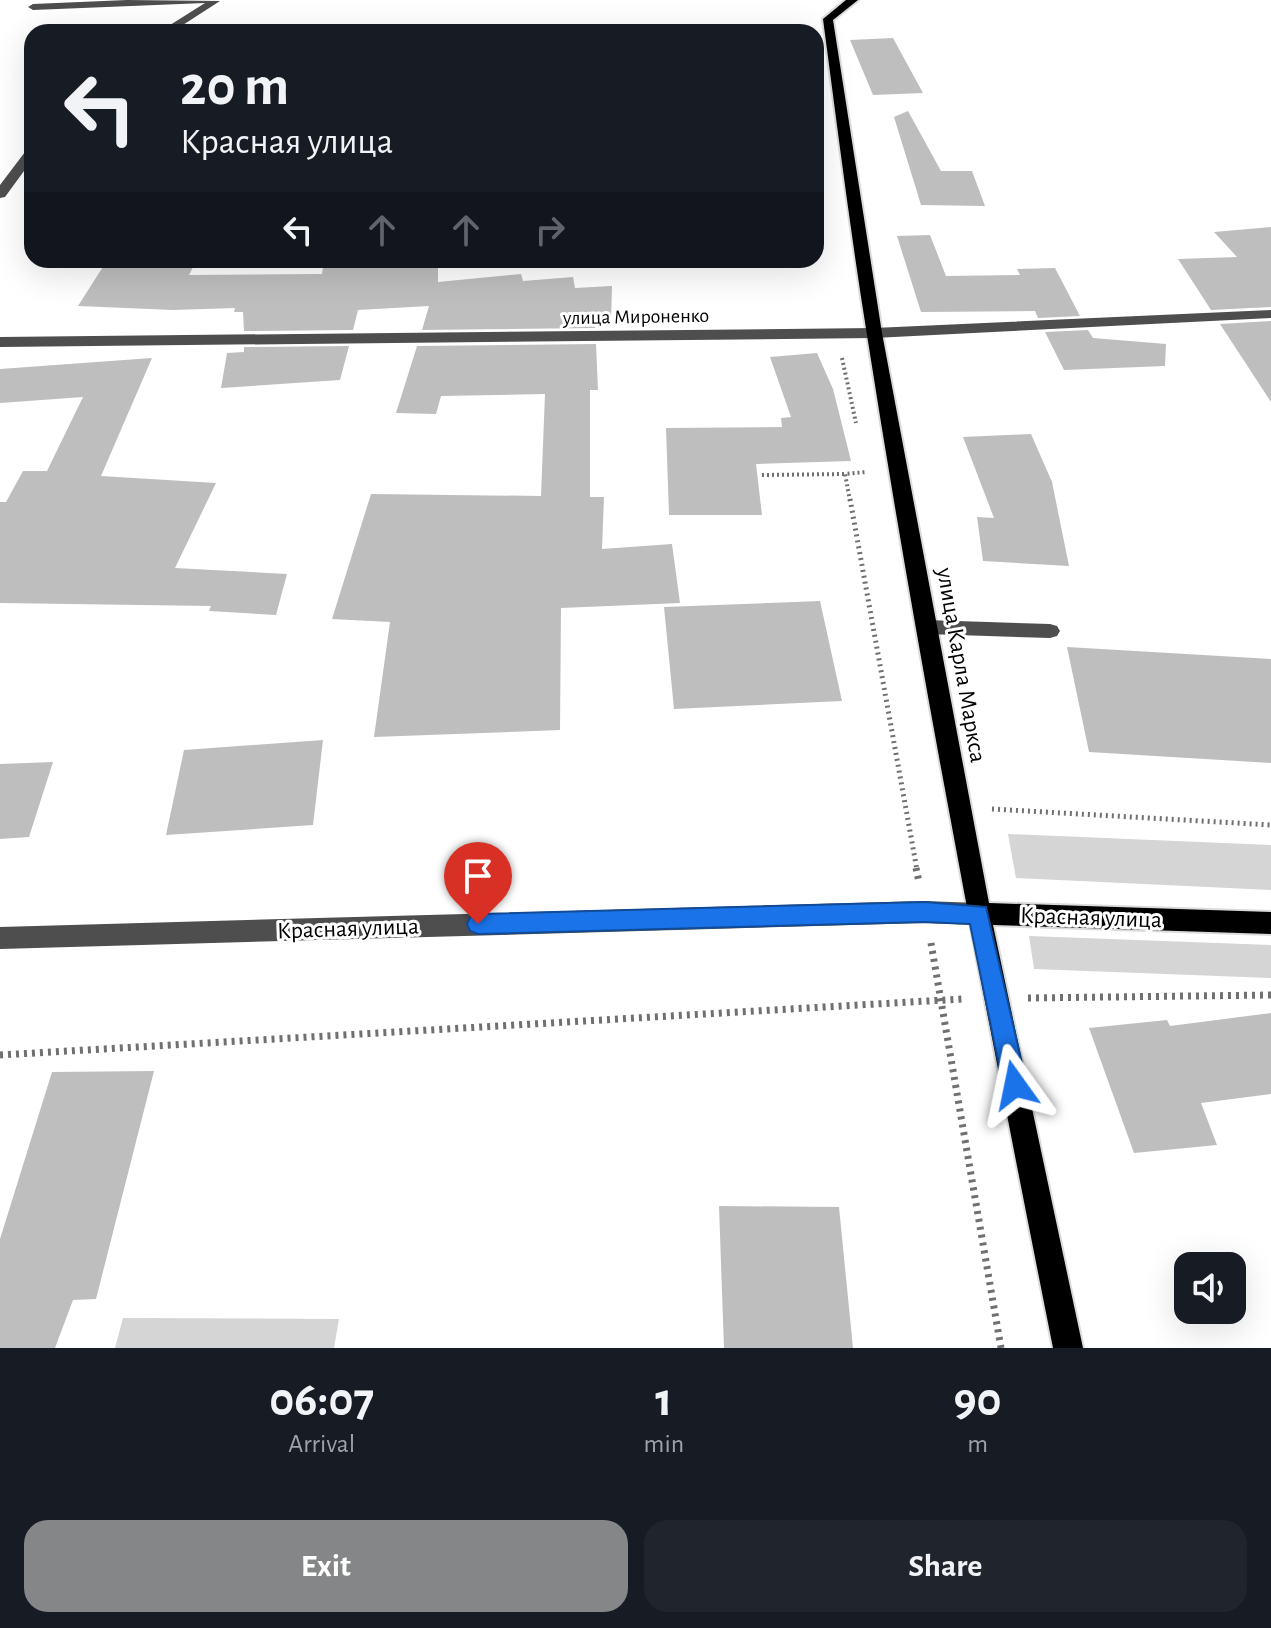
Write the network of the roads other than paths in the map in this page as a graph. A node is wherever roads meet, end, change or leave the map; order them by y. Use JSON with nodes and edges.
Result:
{"nodes":[{"id":1,"x":203,"y":0,"type":"edge"},
{"id":2,"x":217,"y":0,"type":"edge"},
{"id":3,"x":853,"y":0,"type":"edge"},
{"id":4,"x":33,"y":7,"type":"dead end"},
{"id":5,"x":177,"y":24,"type":"edge"},
{"id":6,"x":24,"y":162,"type":"edge"},
{"id":7,"x":0,"y":194,"type":"edge"},
{"id":8,"x":1271,"y":314,"type":"edge"},
{"id":9,"x":874,"y":333,"type":"junction"},
{"id":10,"x":0,"y":342,"type":"edge"},
{"id":11,"x":926,"y":627,"type":"junction"},
{"id":12,"x":1050,"y":631,"type":"dead end"},
{"id":13,"x":979,"y":914,"type":"junction"},
{"id":14,"x":1271,"y":923,"type":"edge"},
{"id":15,"x":0,"y":938,"type":"edge"},
{"id":16,"x":1068,"y":1348,"type":"edge"}],
"edges":[{"from":1,"to":4,"type":"street"},
{"from":2,"to":5,"type":"street"},
{"from":3,"to":9,"type":"main road","name":"улица Карла Маркса"},
{"from":6,"to":7,"type":"street"},
{"from":8,"to":9,"type":"street","name":"улица Мироненко"},
{"from":9,"to":10,"type":"street","name":"улица Мироненко"},
{"from":9,"to":11,"type":"main road","name":"улица Карла Маркса"},
{"from":11,"to":12,"type":"street"},
{"from":11,"to":13,"type":"main road","name":"улица Карла Маркса"},
{"from":13,"to":14,"type":"main road","name":"Красная улица"},
{"from":13,"to":15,"type":"street","name":"Красная улица"},
{"from":13,"to":16,"type":"main road","name":"улица Карла Маркса"}]}
